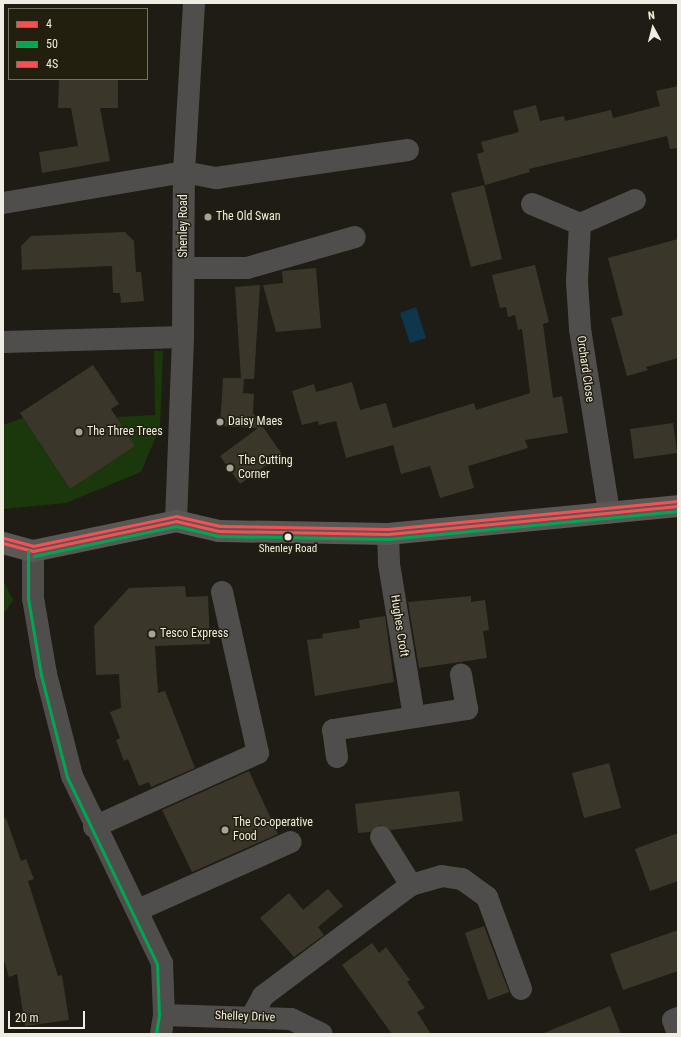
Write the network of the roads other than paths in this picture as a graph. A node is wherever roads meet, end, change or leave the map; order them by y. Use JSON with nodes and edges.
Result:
{"nodes":[{"id":1,"x":194,"y":3,"type":"edge"},
{"id":2,"x":408,"y":150,"type":"dead end"},
{"id":3,"x":184,"y":172,"type":"junction"},
{"id":4,"x":634,"y":200,"type":"dead end"},
{"id":5,"x":3,"y":203,"type":"edge"},
{"id":6,"x":532,"y":204,"type":"dead end"},
{"id":7,"x":580,"y":224,"type":"junction"},
{"id":8,"x":355,"y":237,"type":"dead end"},
{"id":9,"x":184,"y":268,"type":"junction"},
{"id":10,"x":184,"y":338,"type":"junction"},
{"id":11,"x":3,"y":342,"type":"edge"},
{"id":12,"x":678,"y":506,"type":"edge"},
{"id":13,"x":608,"y":513,"type":"junction"},
{"id":14,"x":176,"y":521,"type":"junction"},
{"id":15,"x":388,"y":534,"type":"junction"},
{"id":16,"x":3,"y":543,"type":"edge"},
{"id":17,"x":33,"y":551,"type":"junction"},
{"id":18,"x":222,"y":592,"type":"dead end"},
{"id":19,"x":461,"y":675,"type":"dead end"},
{"id":20,"x":414,"y":717,"type":"junction"},
{"id":21,"x":338,"y":757,"type":"dead end"},
{"id":22,"x":94,"y":827,"type":"junction"},
{"id":23,"x":381,"y":837,"type":"dead end"},
{"id":24,"x":291,"y":842,"type":"dead end"},
{"id":25,"x":411,"y":885,"type":"junction"},
{"id":26,"x":138,"y":910,"type":"junction"},
{"id":27,"x":521,"y":989,"type":"dead end"},
{"id":28,"x":252,"y":1016,"type":"junction"},
{"id":29,"x":678,"y":1018,"type":"edge"},
{"id":30,"x":163,"y":1025,"type":"edge"},
{"id":31,"x":322,"y":1034,"type":"edge"},
{"id":32,"x":678,"y":1034,"type":"edge"}],
"edges":[{"from":1,"to":3,"type":"street","name":"Shenley Road"},
{"from":2,"to":3,"type":"street"},
{"from":3,"to":5,"type":"street"},
{"from":3,"to":9,"type":"street","name":"Shenley Road"},
{"from":4,"to":7,"type":"street"},
{"from":6,"to":7,"type":"street"},
{"from":7,"to":13,"type":"street","name":"Orchard Close"},
{"from":8,"to":9,"type":"street"},
{"from":9,"to":10,"type":"street","name":"Shenley Road"},
{"from":10,"to":11,"type":"street"},
{"from":10,"to":14,"type":"street","name":"Shenley Road"},
{"from":12,"to":13,"type":"main road"},
{"from":13,"to":15,"type":"main road"},
{"from":14,"to":15,"type":"main road"},
{"from":14,"to":17,"type":"main road"},
{"from":15,"to":20,"type":"street","name":"Hughes Croft"},
{"from":16,"to":17,"type":"main road"},
{"from":17,"to":22,"type":"street"},
{"from":18,"to":22,"type":"street"},
{"from":19,"to":20,"type":"street"},
{"from":20,"to":21,"type":"street"},
{"from":22,"to":26,"type":"street"},
{"from":23,"to":25,"type":"street"},
{"from":24,"to":26,"type":"street"},
{"from":25,"to":27,"type":"street"},
{"from":25,"to":28,"type":"street"},
{"from":26,"to":30,"type":"street"},
{"from":28,"to":30,"type":"street","name":"Shelley Drive"},
{"from":28,"to":31,"type":"street","name":"Shelley Drive"},
{"from":29,"to":32,"type":"street"}]}
